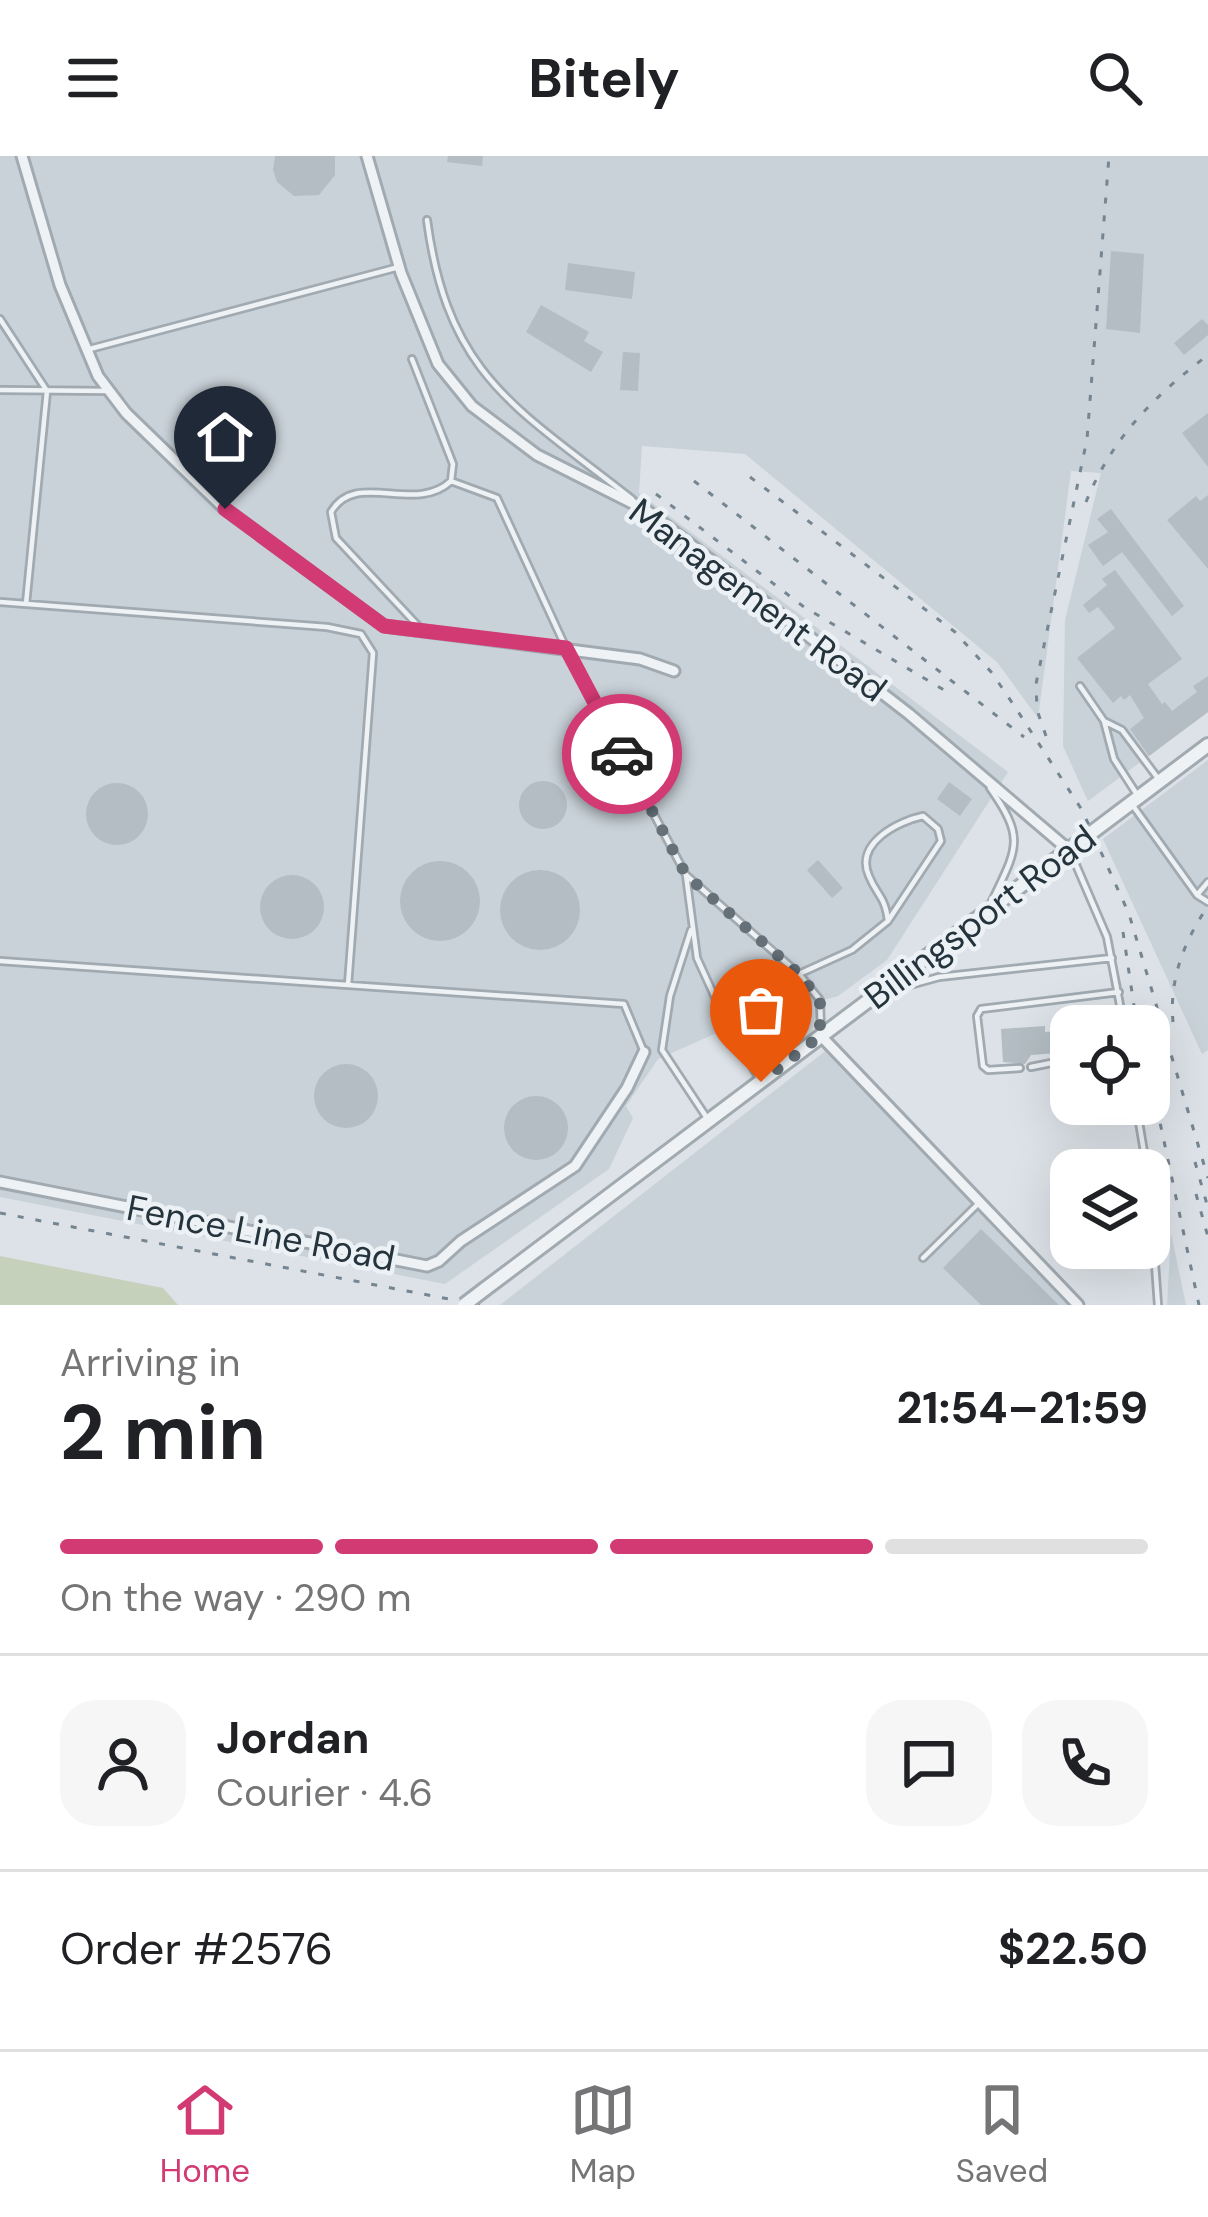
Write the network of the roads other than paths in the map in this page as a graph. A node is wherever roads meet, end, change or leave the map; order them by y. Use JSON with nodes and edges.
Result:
{"nodes":[{"id":1,"x":22,"y":156,"type":"edge"},
{"id":2,"x":367,"y":156,"type":"edge"},
{"id":3,"x":427,"y":220,"type":"dead end"},
{"id":4,"x":399,"y":267,"type":"junction"},
{"id":5,"x":0,"y":319,"type":"edge"},
{"id":6,"x":86,"y":350,"type":"junction"},
{"id":7,"x":412,"y":359,"type":"dead end"},
{"id":8,"x":0,"y":390,"type":"edge"},
{"id":9,"x":47,"y":391,"type":"junction"},
{"id":10,"x":110,"y":391,"type":"junction"},
{"id":11,"x":452,"y":481,"type":"junction"},
{"id":12,"x":646,"y":510,"type":"junction"},
{"id":13,"x":0,"y":602,"type":"edge"},
{"id":14,"x":26,"y":604,"type":"junction"},
{"id":15,"x":424,"y":632,"type":"junction"},
{"id":16,"x":566,"y":648,"type":"junction"},
{"id":17,"x":674,"y":671,"type":"dead end"},
{"id":18,"x":1080,"y":686,"type":"dead end"},
{"id":19,"x":1104,"y":722,"type":"junction"},
{"id":20,"x":1208,"y":745,"type":"edge"},
{"id":21,"x":980,"y":773,"type":"junction"},
{"id":22,"x":1160,"y":781,"type":"junction"},
{"id":23,"x":1135,"y":801,"type":"junction"},
{"id":24,"x":1070,"y":851,"type":"junction"},
{"id":25,"x":686,"y":875,"type":"junction"},
{"id":26,"x":1208,"y":882,"type":"edge"},
{"id":27,"x":1196,"y":895,"type":"junction"},
{"id":28,"x":1208,"y":902,"type":"edge"},
{"id":29,"x":987,"y":912,"type":"junction"},
{"id":30,"x":888,"y":921,"type":"junction"},
{"id":31,"x":693,"y":925,"type":"junction"},
{"id":32,"x":1112,"y":958,"type":"junction"},
{"id":33,"x":0,"y":961,"type":"edge"},
{"id":34,"x":799,"y":974,"type":"junction"},
{"id":35,"x":348,"y":985,"type":"junction"},
{"id":36,"x":1119,"y":992,"type":"junction"},
{"id":37,"x":876,"y":996,"type":"junction"},
{"id":38,"x":1121,"y":1005,"type":"edge"},
{"id":39,"x":820,"y":1036,"type":"junction"},
{"id":40,"x":644,"y":1052,"type":"joint"},
{"id":41,"x":1050,"y":1063,"type":"edge"},
{"id":42,"x":1031,"y":1067,"type":"dead end"},
{"id":43,"x":1020,"y":1068,"type":"dead end"},
{"id":44,"x":761,"y":1082,"type":"junction"},
{"id":45,"x":709,"y":1122,"type":"junction"},
{"id":46,"x":0,"y":1182,"type":"edge"},
{"id":47,"x":978,"y":1204,"type":"junction"},
{"id":48,"x":923,"y":1258,"type":"dead end"},
{"id":49,"x":1155,"y":1269,"type":"edge"},
{"id":50,"x":464,"y":1305,"type":"edge"},
{"id":51,"x":1078,"y":1305,"type":"edge"},
{"id":52,"x":1158,"y":1305,"type":"edge"}],
"edges":[{"from":1,"to":6,"type":"street"},
{"from":2,"to":4,"type":"street","name":"Management Road"},
{"from":3,"to":12,"type":"lane"},
{"from":4,"to":6,"type":"lane"},
{"from":4,"to":12,"type":"street","name":"Management Road"},
{"from":5,"to":9,"type":"lane"},
{"from":6,"to":10,"type":"street"},
{"from":7,"to":11,"type":"lane"},
{"from":8,"to":9,"type":"lane"},
{"from":9,"to":10,"type":"lane"},
{"from":9,"to":14,"type":"lane"},
{"from":10,"to":15,"type":"street"},
{"from":11,"to":15,"type":"lane"},
{"from":11,"to":16,"type":"lane"},
{"from":12,"to":21,"type":"street","name":"Management Road"},
{"from":13,"to":14,"type":"lane"},
{"from":14,"to":35,"type":"lane"},
{"from":15,"to":16,"type":"street"},
{"from":16,"to":17,"type":"street"},
{"from":16,"to":25,"type":"lane"},
{"from":18,"to":19,"type":"lane"},
{"from":19,"to":22,"type":"lane"},
{"from":19,"to":23,"type":"lane"},
{"from":20,"to":22,"type":"street","name":"Billingsport Road"},
{"from":21,"to":24,"type":"street","name":"Management Road"},
{"from":21,"to":29,"type":"lane"},
{"from":22,"to":23,"type":"street","name":"Billingsport Road"},
{"from":23,"to":24,"type":"street","name":"Billingsport Road"},
{"from":23,"to":27,"type":"lane"},
{"from":24,"to":29,"type":"street","name":"Billingsport Road"},
{"from":24,"to":32,"type":"lane"},
{"from":25,"to":31,"type":"lane"},
{"from":25,"to":34,"type":"lane"},
{"from":26,"to":27,"type":"lane"},
{"from":27,"to":28,"type":"lane"},
{"from":29,"to":37,"type":"street","name":"Billingsport Road"},
{"from":30,"to":30,"type":"lane"},
{"from":30,"to":34,"type":"lane"},
{"from":31,"to":44,"type":"lane"},
{"from":31,"to":45,"type":"lane"},
{"from":32,"to":36,"type":"lane"},
{"from":32,"to":37,"type":"lane"},
{"from":33,"to":35,"type":"lane"},
{"from":34,"to":39,"type":"lane"},
{"from":35,"to":40,"type":"lane"},
{"from":36,"to":38,"type":"lane"},
{"from":36,"to":43,"type":"lane"},
{"from":37,"to":39,"type":"street","name":"Billingsport Road"},
{"from":39,"to":44,"type":"street","name":"Billingsport Road"},
{"from":39,"to":47,"type":"street"},
{"from":40,"to":46,"type":"street","name":"Fence Line Road"},
{"from":41,"to":42,"type":"lane"},
{"from":44,"to":45,"type":"street","name":"Billingsport Road"},
{"from":45,"to":50,"type":"street","name":"Billingsport Road","bridge":true},
{"from":47,"to":48,"type":"lane"},
{"from":47,"to":51,"type":"street"},
{"from":49,"to":52,"type":"lane"}]}
